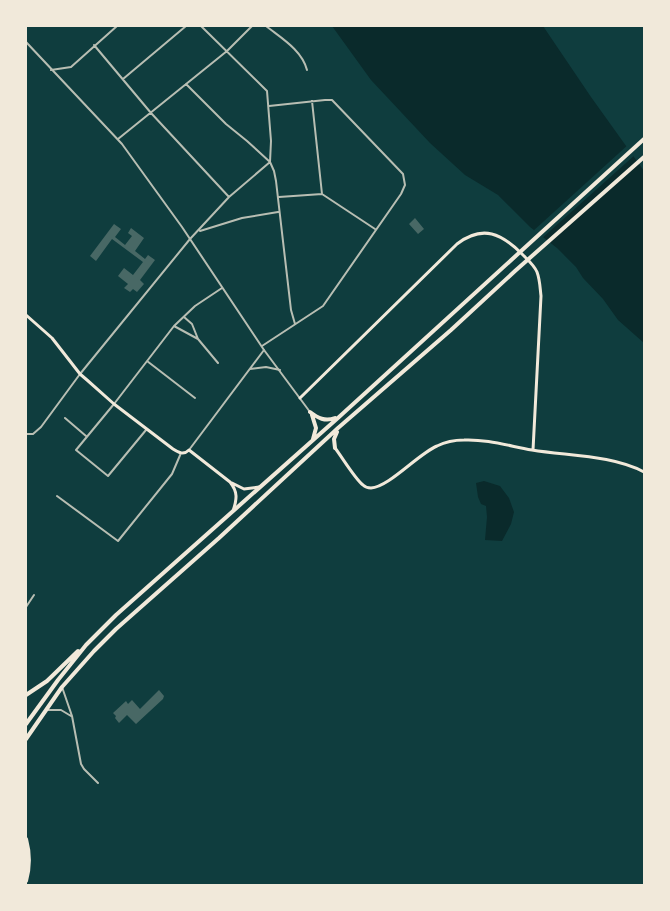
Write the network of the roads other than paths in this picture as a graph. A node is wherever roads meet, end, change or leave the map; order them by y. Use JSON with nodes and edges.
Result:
{"nodes":[{"id":1,"x":117,"y":26,"type":"edge"},
{"id":2,"x":186,"y":26,"type":"edge"},
{"id":3,"x":201,"y":26,"type":"edge"},
{"id":4,"x":252,"y":26,"type":"edge"},
{"id":5,"x":266,"y":26,"type":"edge"},
{"id":6,"x":26,"y":42,"type":"edge"},
{"id":7,"x":94,"y":45,"type":"junction"},
{"id":8,"x":227,"y":51,"type":"junction"},
{"id":9,"x":51,"y":70,"type":"junction"},
{"id":10,"x":308,"y":70,"type":"dead end"},
{"id":11,"x":123,"y":80,"type":"junction"},
{"id":12,"x":186,"y":84,"type":"junction"},
{"id":13,"x":312,"y":101,"type":"junction"},
{"id":14,"x":269,"y":106,"type":"junction"},
{"id":15,"x":151,"y":113,"type":"junction"},
{"id":16,"x":118,"y":139,"type":"junction"},
{"id":17,"x":645,"y":139,"type":"edge"},
{"id":18,"x":645,"y":157,"type":"edge"},
{"id":19,"x":270,"y":162,"type":"junction"},
{"id":20,"x":322,"y":194,"type":"junction"},
{"id":21,"x":229,"y":197,"type":"junction"},
{"id":22,"x":279,"y":197,"type":"junction"},
{"id":23,"x":280,"y":212,"type":"junction"},
{"id":24,"x":375,"y":229,"type":"junction"},
{"id":25,"x":197,"y":232,"type":"junction"},
{"id":26,"x":190,"y":239,"type":"junction"},
{"id":27,"x":222,"y":288,"type":"junction"},
{"id":28,"x":26,"y":315,"type":"edge"},
{"id":29,"x":183,"y":317,"type":"junction"},
{"id":30,"x":296,"y":324,"type":"junction"},
{"id":31,"x":174,"y":326,"type":"junction"},
{"id":32,"x":198,"y":339,"type":"junction"},
{"id":33,"x":263,"y":348,"type":"junction"},
{"id":34,"x":147,"y":361,"type":"junction"},
{"id":35,"x":219,"y":363,"type":"dead end"},
{"id":36,"x":250,"y":369,"type":"junction"},
{"id":37,"x":280,"y":370,"type":"junction"},
{"id":38,"x":80,"y":374,"type":"junction"},
{"id":39,"x":195,"y":398,"type":"dead end"},
{"id":40,"x":300,"y":398,"type":"junction"},
{"id":41,"x":114,"y":404,"type":"junction"},
{"id":42,"x":310,"y":412,"type":"junction"},
{"id":43,"x":339,"y":417,"type":"junction"},
{"id":44,"x":65,"y":418,"type":"dead end"},
{"id":45,"x":338,"y":428,"type":"junction"},
{"id":46,"x":147,"y":429,"type":"junction"},
{"id":47,"x":26,"y":434,"type":"edge"},
{"id":48,"x":87,"y":437,"type":"junction"},
{"id":49,"x":313,"y":440,"type":"junction"},
{"id":50,"x":318,"y":447,"type":"junction"},
{"id":51,"x":335,"y":448,"type":"junction"},
{"id":52,"x":189,"y":450,"type":"junction"},
{"id":53,"x":533,"y":450,"type":"junction"},
{"id":54,"x":183,"y":453,"type":"junction"},
{"id":55,"x":645,"y":472,"type":"edge"},
{"id":56,"x":230,"y":482,"type":"junction"},
{"id":57,"x":261,"y":486,"type":"junction"},
{"id":58,"x":57,"y":496,"type":"dead end"},
{"id":59,"x":232,"y":513,"type":"junction"},
{"id":60,"x":34,"y":595,"type":"dead end"},
{"id":61,"x":26,"y":606,"type":"edge"},
{"id":62,"x":86,"y":645,"type":"junction"},
{"id":63,"x":62,"y":687,"type":"junction"},
{"id":64,"x":26,"y":695,"type":"edge"},
{"id":65,"x":45,"y":710,"type":"junction"},
{"id":66,"x":72,"y":716,"type":"junction"},
{"id":67,"x":26,"y":724,"type":"edge"},
{"id":68,"x":26,"y":739,"type":"edge"},
{"id":69,"x":98,"y":783,"type":"dead end"},
{"id":70,"x":26,"y":839,"type":"edge"},
{"id":71,"x":26,"y":852,"type":"edge"},
{"id":72,"x":26,"y":866,"type":"edge"},
{"id":73,"x":26,"y":881,"type":"edge"}],
"edges":[{"from":1,"to":7,"type":"street"},
{"from":2,"to":11,"type":"street"},
{"from":3,"to":8,"type":"street"},
{"from":4,"to":8,"type":"street"},
{"from":5,"to":10,"type":"street"},
{"from":6,"to":9,"type":"street"},
{"from":7,"to":9,"type":"street"},
{"from":7,"to":11,"type":"street"},
{"from":8,"to":12,"type":"street"},
{"from":8,"to":14,"type":"street"},
{"from":9,"to":16,"type":"street"},
{"from":11,"to":15,"type":"street"},
{"from":12,"to":15,"type":"street"},
{"from":12,"to":19,"type":"street"},
{"from":13,"to":14,"type":"street"},
{"from":13,"to":20,"type":"street"},
{"from":13,"to":24,"type":"street"},
{"from":14,"to":19,"type":"street"},
{"from":15,"to":16,"type":"street"},
{"from":15,"to":21,"type":"street"},
{"from":16,"to":26,"type":"street"},
{"from":17,"to":43,"type":"highway"},
{"from":18,"to":45,"type":"highway"},
{"from":19,"to":21,"type":"street"},
{"from":19,"to":22,"type":"street"},
{"from":20,"to":22,"type":"street"},
{"from":20,"to":24,"type":"street"},
{"from":21,"to":25,"type":"street"},
{"from":22,"to":23,"type":"street"},
{"from":23,"to":25,"type":"street"},
{"from":23,"to":30,"type":"street"},
{"from":24,"to":30,"type":"street"},
{"from":25,"to":26,"type":"street"},
{"from":26,"to":27,"type":"street"},
{"from":26,"to":38,"type":"street"},
{"from":27,"to":29,"type":"street"},
{"from":27,"to":33,"type":"street"},
{"from":28,"to":38,"type":"main road"},
{"from":29,"to":31,"type":"street"},
{"from":29,"to":32,"type":"street"},
{"from":30,"to":33,"type":"street"},
{"from":31,"to":32,"type":"street"},
{"from":31,"to":34,"type":"street"},
{"from":32,"to":35,"type":"street"},
{"from":33,"to":36,"type":"street"},
{"from":33,"to":37,"type":"street"},
{"from":34,"to":39,"type":"street"},
{"from":34,"to":41,"type":"street"},
{"from":36,"to":37,"type":"street"},
{"from":36,"to":52,"type":"street"},
{"from":37,"to":40,"type":"street"},
{"from":38,"to":41,"type":"main road"},
{"from":38,"to":47,"type":"street"},
{"from":40,"to":42,"type":"street"},
{"from":40,"to":53,"type":"main road"},
{"from":41,"to":46,"type":"main road"},
{"from":41,"to":48,"type":"street"},
{"from":42,"to":43,"type":"highway"},
{"from":42,"to":49,"type":"highway"},
{"from":43,"to":49,"type":"highway"},
{"from":44,"to":48,"type":"street"},
{"from":45,"to":50,"type":"highway"},
{"from":45,"to":51,"type":"highway"},
{"from":46,"to":48,"type":"street"},
{"from":46,"to":54,"type":"main road"},
{"from":49,"to":57,"type":"highway"},
{"from":50,"to":51,"type":"highway"},
{"from":50,"to":63,"type":"highway"},
{"from":51,"to":53,"type":"main road"},
{"from":52,"to":54,"type":"main road"},
{"from":52,"to":56,"type":"main road"},
{"from":53,"to":55,"type":"main road"},
{"from":54,"to":58,"type":"street"},
{"from":56,"to":57,"type":"main road"},
{"from":56,"to":59,"type":"main road"},
{"from":57,"to":59,"type":"highway"},
{"from":59,"to":62,"type":"highway"},
{"from":60,"to":61,"type":"street"},
{"from":62,"to":64,"type":"highway"},
{"from":62,"to":67,"type":"highway"},
{"from":63,"to":65,"type":"highway"},
{"from":63,"to":66,"type":"street"},
{"from":65,"to":66,"type":"street"},
{"from":65,"to":68,"type":"highway"},
{"from":66,"to":69,"type":"street"},
{"from":70,"to":73,"type":"highway"},
{"from":71,"to":72,"type":"highway"}]}
